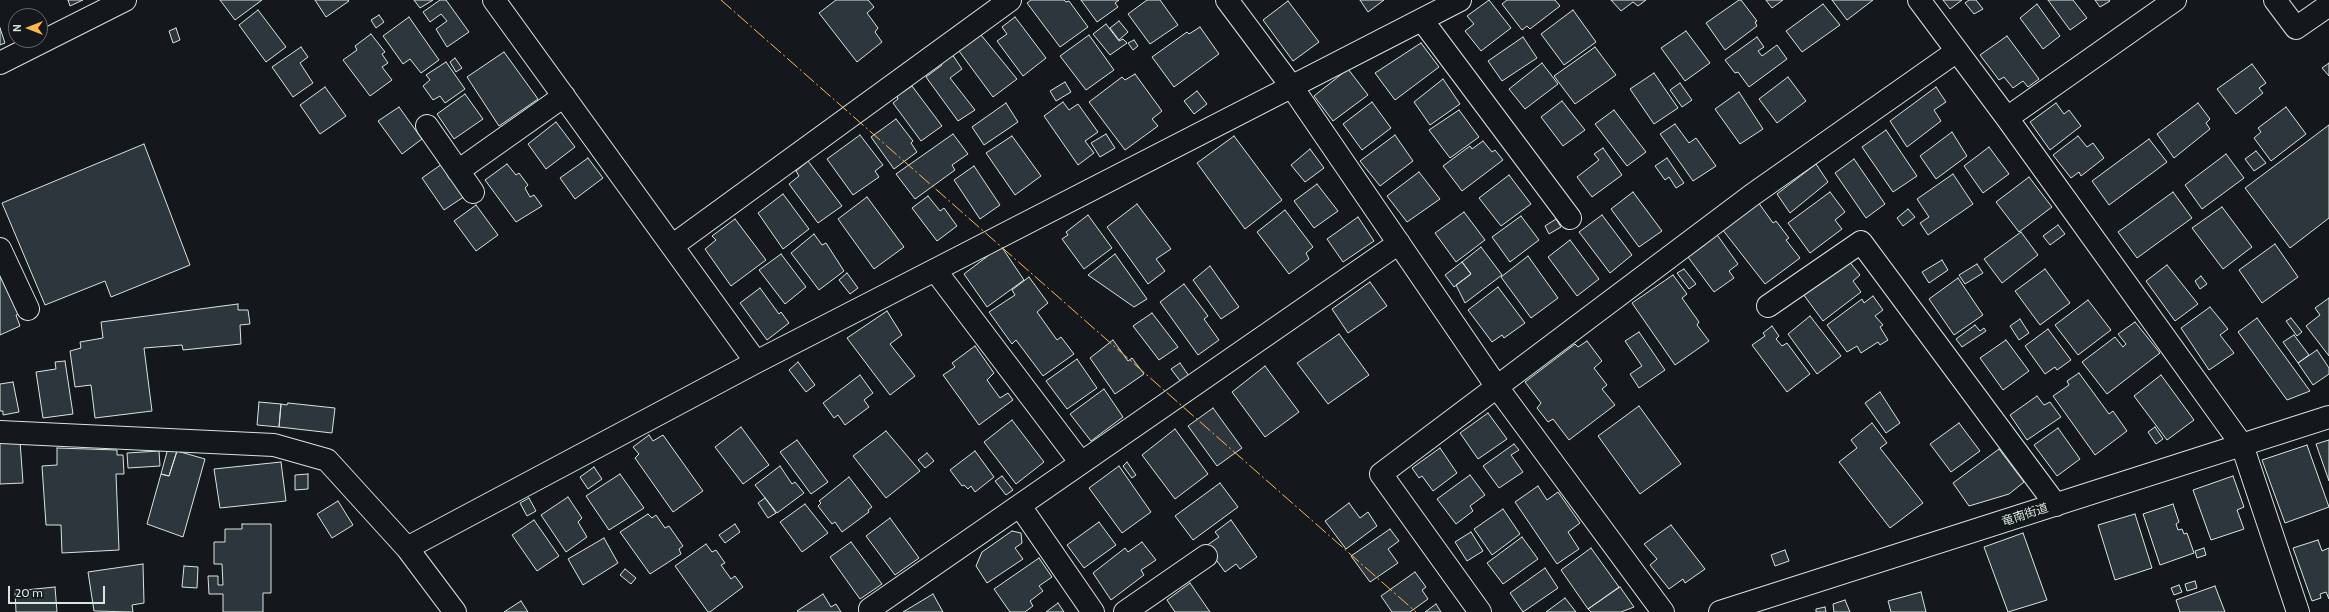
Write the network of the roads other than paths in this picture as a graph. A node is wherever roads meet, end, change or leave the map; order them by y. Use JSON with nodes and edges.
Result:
{"nodes":[{"id":1,"x":124,"y":0,"type":"edge"},
{"id":2,"x":494,"y":0,"type":"edge"},
{"id":3,"x":1010,"y":0,"type":"edge"},
{"id":4,"x":1227,"y":0,"type":"edge"},
{"id":5,"x":1460,"y":0,"type":"edge"},
{"id":6,"x":1919,"y":0,"type":"edge"},
{"id":7,"x":2175,"y":0,"type":"edge"},
{"id":8,"x":2275,"y":0,"type":"edge"},
{"id":9,"x":2329,"y":5,"type":"edge"},
{"id":10,"x":1422,"y":20,"type":"junction"},
{"id":11,"x":1957,"y":51,"type":"junction"},
{"id":12,"x":0,"y":63,"type":"edge"},
{"id":13,"x":1292,"y":87,"type":"junction"},
{"id":14,"x":564,"y":96,"type":"junction"},
{"id":15,"x":2007,"y":118,"type":"junction"},
{"id":16,"x":427,"y":126,"type":"dead end"},
{"id":17,"x":458,"y":171,"type":"junction"},
{"id":18,"x":473,"y":192,"type":"dead end"},
{"id":19,"x":1570,"y":218,"type":"dead end"},
{"id":20,"x":1399,"y":243,"type":"junction"},
{"id":21,"x":672,"y":246,"type":"junction"},
{"id":22,"x":0,"y":249,"type":"edge"},
{"id":23,"x":935,"y":270,"type":"junction"},
{"id":24,"x":1768,"y":306,"type":"dead end"},
{"id":25,"x":28,"y":309,"type":"dead end"},
{"id":26,"x":756,"y":362,"type":"junction"},
{"id":27,"x":1497,"y":387,"type":"junction"},
{"id":28,"x":2329,"y":417,"type":"edge"},
{"id":29,"x":0,"y":432,"type":"edge"},
{"id":30,"x":2242,"y":445,"type":"junction"},
{"id":31,"x":1081,"y":463,"type":"junction"},
{"id":32,"x":2056,"y":505,"type":"junction"},
{"id":33,"x":1020,"y":506,"type":"junction"},
{"id":34,"x":407,"y":548,"type":"junction"},
{"id":35,"x":1206,"y":556,"type":"dead end"},
{"id":36,"x":870,"y":609,"type":"dead end"},
{"id":37,"x":455,"y":612,"type":"edge"},
{"id":38,"x":1093,"y":612,"type":"edge"},
{"id":39,"x":1125,"y":612,"type":"edge"},
{"id":40,"x":1480,"y":612,"type":"edge"},
{"id":41,"x":1663,"y":612,"type":"edge"},
{"id":42,"x":1720,"y":612,"type":"edge"},
{"id":43,"x":2298,"y":612,"type":"edge"}],
"edges":[{"from":1,"to":12,"type":"street"},
{"from":2,"to":14,"type":"street"},
{"from":3,"to":21,"type":"street"},
{"from":4,"to":13,"type":"street"},
{"from":5,"to":10,"type":"street"},
{"from":6,"to":11,"type":"street"},
{"from":7,"to":15,"type":"street"},
{"from":8,"to":9,"type":"street"},
{"from":10,"to":13,"type":"street"},
{"from":10,"to":19,"type":"street"},
{"from":11,"to":15,"type":"street"},
{"from":11,"to":27,"type":"street"},
{"from":13,"to":20,"type":"street"},
{"from":13,"to":23,"type":"street"},
{"from":14,"to":17,"type":"street"},
{"from":14,"to":21,"type":"street"},
{"from":15,"to":30,"type":"street"},
{"from":16,"to":17,"type":"street"},
{"from":17,"to":18,"type":"street"},
{"from":20,"to":27,"type":"street"},
{"from":20,"to":31,"type":"street"},
{"from":21,"to":26,"type":"street"},
{"from":22,"to":25,"type":"street"},
{"from":23,"to":26,"type":"street"},
{"from":23,"to":31,"type":"street"},
{"from":24,"to":32,"type":"street"},
{"from":26,"to":34,"type":"street"},
{"from":27,"to":40,"type":"street"},
{"from":27,"to":41,"type":"street"},
{"from":28,"to":30,"type":"street","name":"竜南街道"},
{"from":29,"to":34,"type":"street"},
{"from":30,"to":32,"type":"street","name":"竜南街道"},
{"from":30,"to":43,"type":"street"},
{"from":31,"to":33,"type":"street"},
{"from":32,"to":42,"type":"street","name":"竜南街道"},
{"from":33,"to":36,"type":"street"},
{"from":33,"to":38,"type":"street"},
{"from":34,"to":37,"type":"street"},
{"from":35,"to":39,"type":"street"}]}
